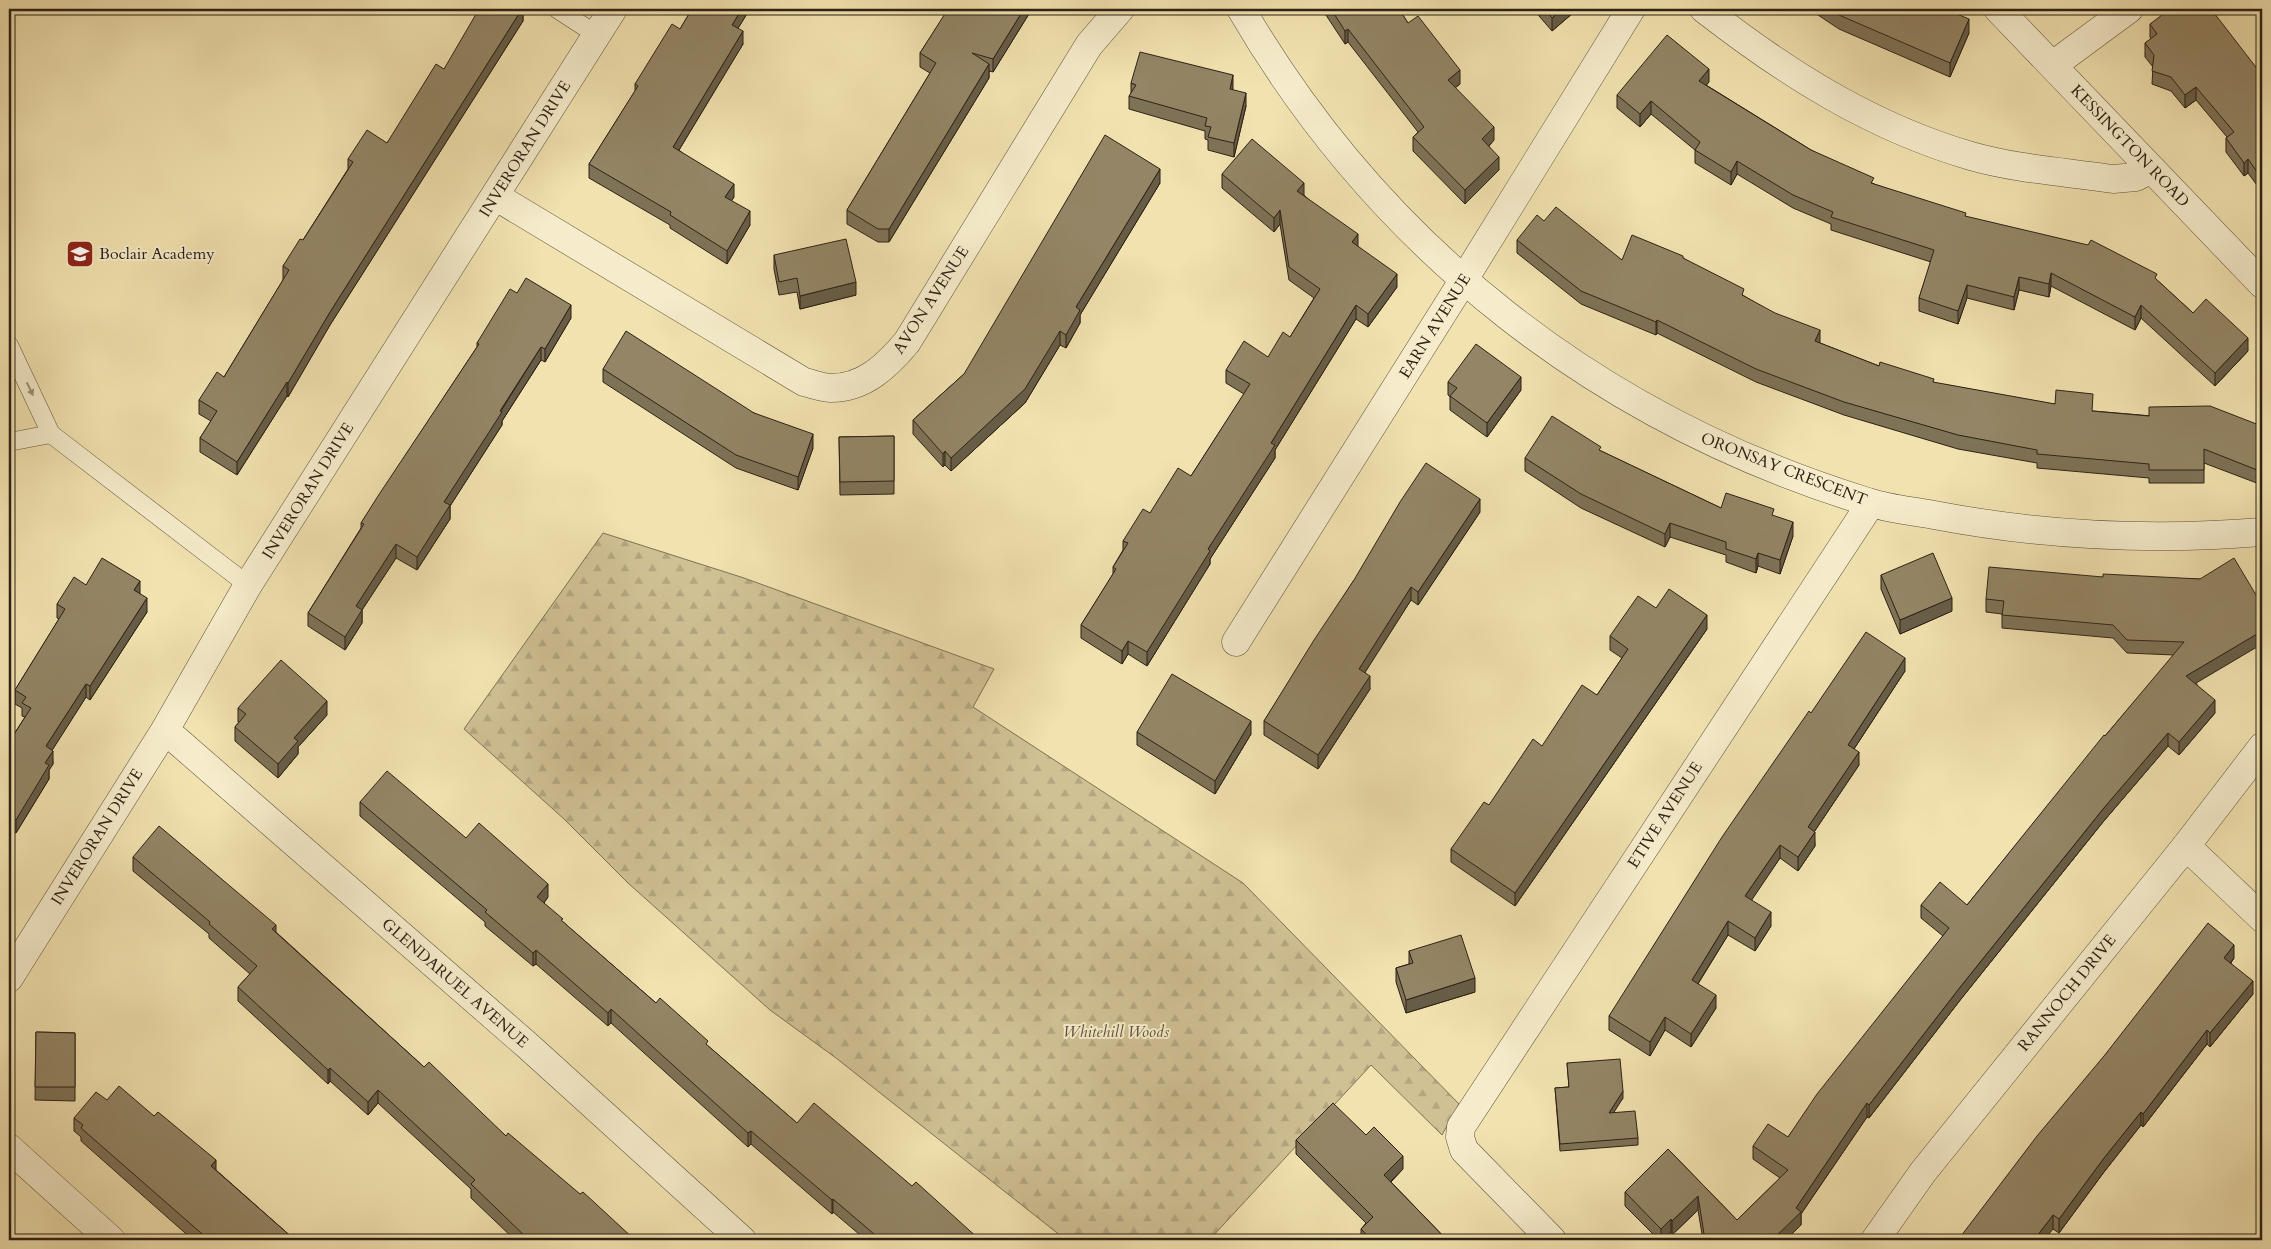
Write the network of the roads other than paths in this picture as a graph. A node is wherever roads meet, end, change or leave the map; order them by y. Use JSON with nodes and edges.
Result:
{"nodes":[{"id":1,"x":557,"y":9,"type":"edge"},
{"id":2,"x":613,"y":9,"type":"edge"},
{"id":3,"x":1120,"y":9,"type":"edge"},
{"id":4,"x":1241,"y":9,"type":"edge"},
{"id":5,"x":1631,"y":9,"type":"edge"},
{"id":6,"x":1704,"y":9,"type":"edge"},
{"id":7,"x":1998,"y":9,"type":"edge"},
{"id":8,"x":2129,"y":9,"type":"edge"},
{"id":9,"x":597,"y":35,"type":"junction"},
{"id":10,"x":2053,"y":65,"type":"junction"},
{"id":11,"x":2151,"y":169,"type":"junction"},
{"id":12,"x":495,"y":196,"type":"junction"},
{"id":13,"x":1463,"y":281,"type":"junction"},
{"id":14,"x":2262,"y":284,"type":"edge"},
{"id":15,"x":9,"y":345,"type":"edge"},
{"id":16,"x":51,"y":434,"type":"junction"},
{"id":17,"x":9,"y":442,"type":"edge"},
{"id":18,"x":1871,"y":503,"type":"junction"},
{"id":19,"x":2262,"y":532,"type":"edge"},
{"id":20,"x":248,"y":585,"type":"junction"},
{"id":21,"x":1236,"y":642,"type":"dead end"},
{"id":22,"x":165,"y":730,"type":"junction"},
{"id":23,"x":2262,"y":747,"type":"edge"},
{"id":24,"x":2186,"y":846,"type":"junction"},
{"id":25,"x":2262,"y":918,"type":"edge"},
{"id":26,"x":9,"y":978,"type":"edge"},
{"id":27,"x":9,"y":1148,"type":"edge"},
{"id":28,"x":111,"y":1240,"type":"edge"},
{"id":29,"x":742,"y":1240,"type":"edge"},
{"id":30,"x":1552,"y":1240,"type":"edge"},
{"id":31,"x":1875,"y":1240,"type":"edge"}],
"edges":[{"from":1,"to":9,"type":"lane"},
{"from":2,"to":9,"type":"street","name":"INVERORAN DRIVE"},
{"from":3,"to":12,"type":"street","name":"AVON AVENUE"},
{"from":4,"to":13,"type":"street","name":"ORONSAY CRESCENT"},
{"from":5,"to":13,"type":"street","name":"EARN AVENUE"},
{"from":6,"to":11,"type":"street"},
{"from":7,"to":10,"type":"street","name":"KESSINGTON ROAD"},
{"from":8,"to":10,"type":"street"},
{"from":9,"to":12,"type":"street","name":"INVERORAN DRIVE"},
{"from":10,"to":11,"type":"street","name":"KESSINGTON ROAD"},
{"from":11,"to":14,"type":"street","name":"KESSINGTON ROAD"},
{"from":12,"to":20,"type":"street","name":"INVERORAN DRIVE"},
{"from":13,"to":18,"type":"street","name":"ORONSAY CRESCENT"},
{"from":13,"to":21,"type":"street","name":"EARN AVENUE"},
{"from":15,"to":16,"type":"lane","one_way":true},
{"from":16,"to":17,"type":"lane"},
{"from":16,"to":20,"type":"lane"},
{"from":18,"to":19,"type":"street","name":"ORONSAY CRESCENT"},
{"from":18,"to":30,"type":"street","name":"ETIVE AVENUE"},
{"from":20,"to":22,"type":"street","name":"INVERORAN DRIVE"},
{"from":22,"to":26,"type":"street","name":"INVERORAN DRIVE"},
{"from":22,"to":29,"type":"street","name":"GLENDARUEL AVENUE"},
{"from":23,"to":24,"type":"street","name":"RANNOCH DRIVE"},
{"from":24,"to":25,"type":"street"},
{"from":24,"to":31,"type":"street","name":"RANNOCH DRIVE"},
{"from":27,"to":28,"type":"street"}]}
